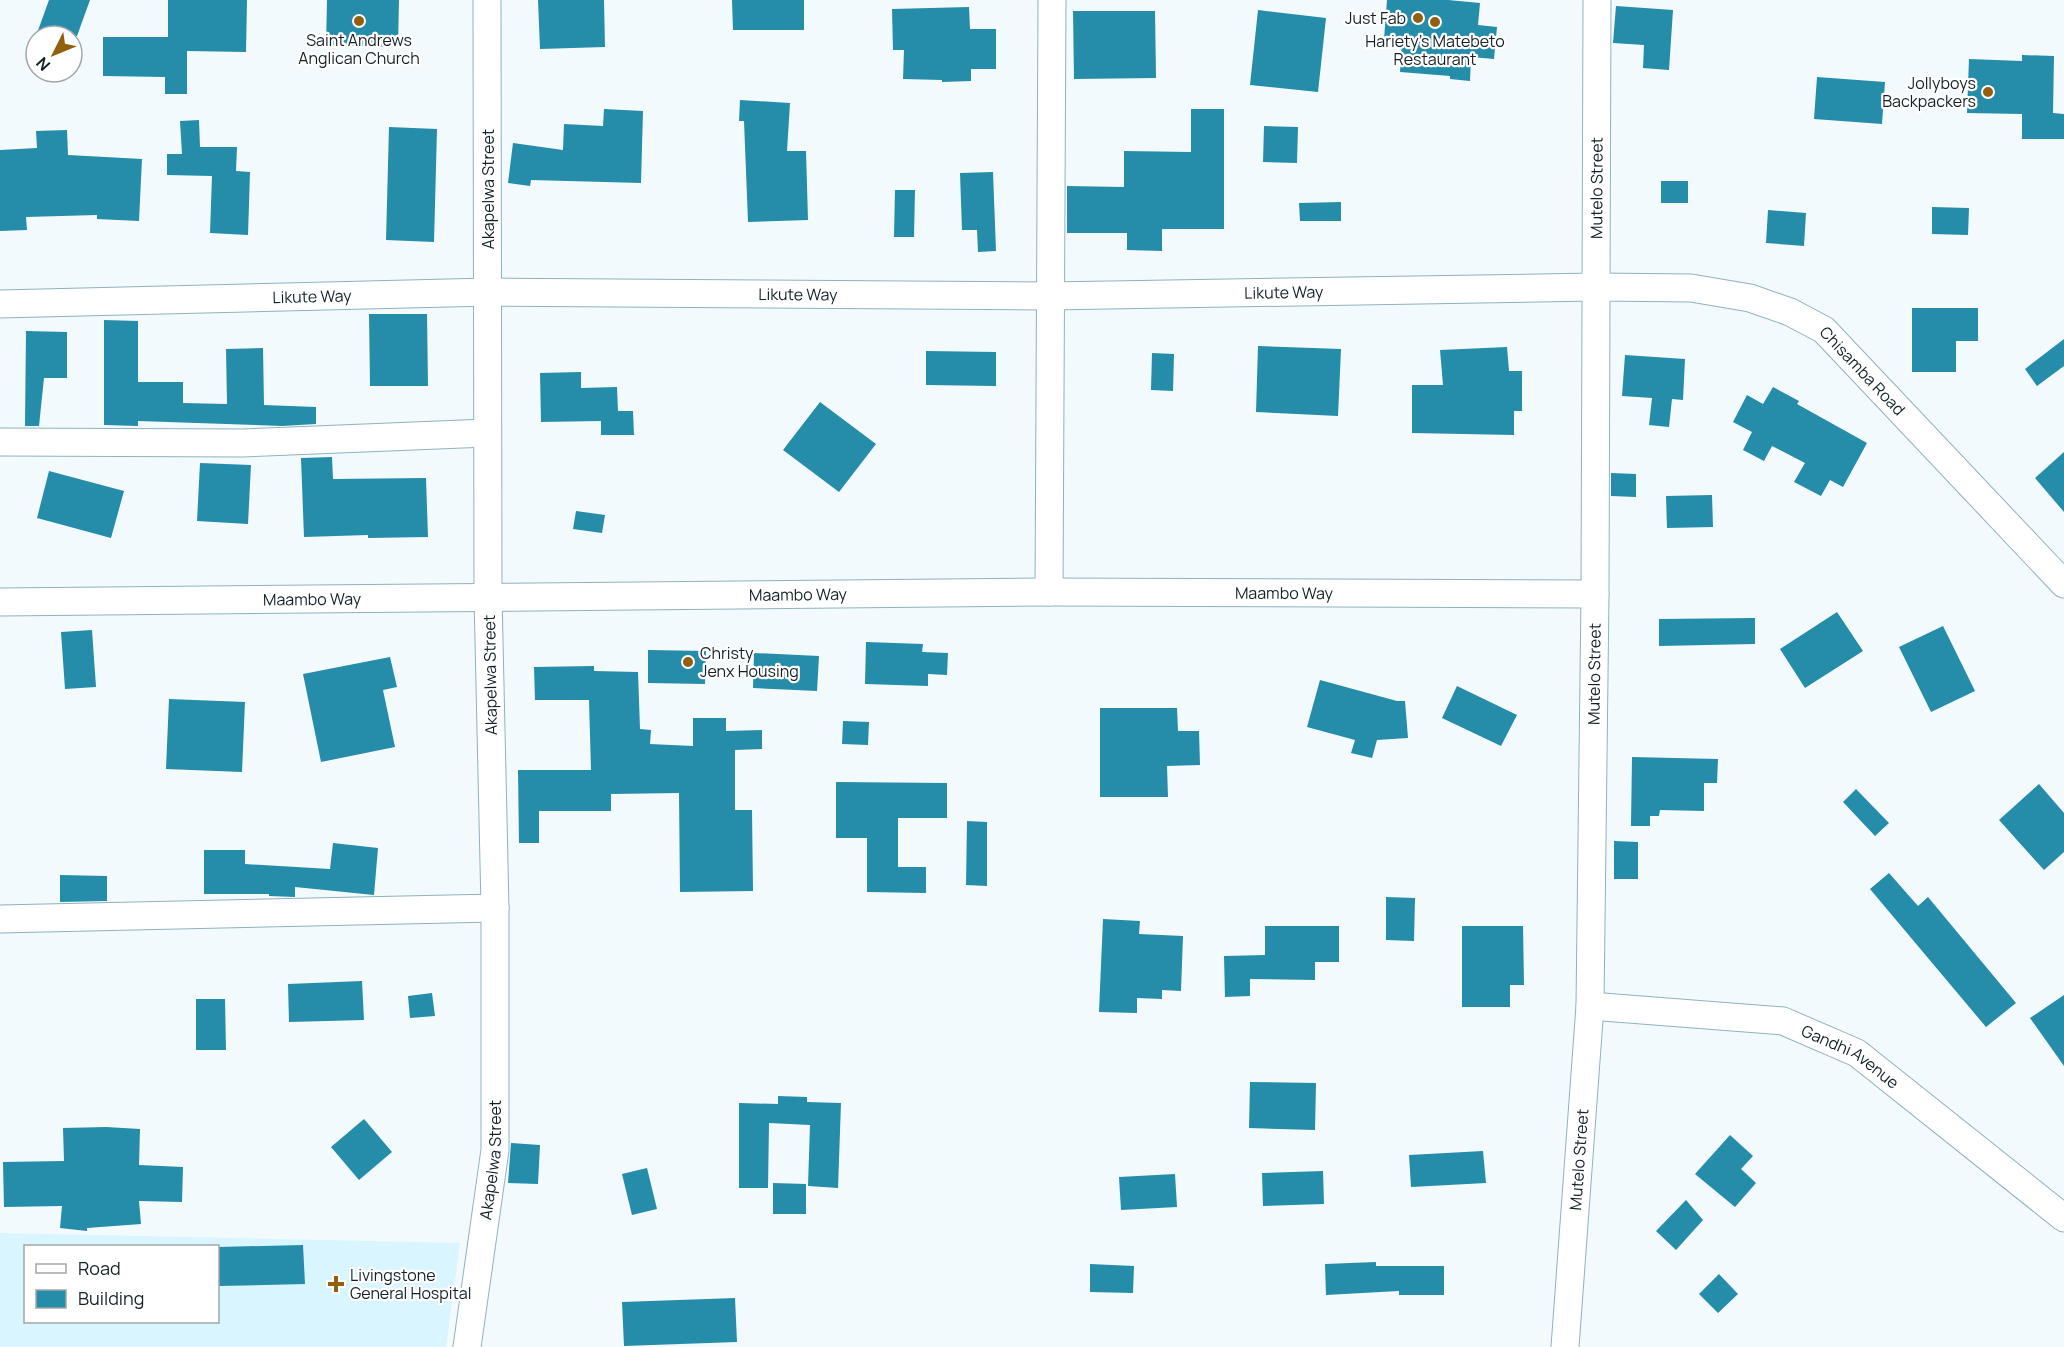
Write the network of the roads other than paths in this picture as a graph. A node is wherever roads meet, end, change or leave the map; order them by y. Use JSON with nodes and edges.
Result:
{"nodes":[{"id":1,"x":487,"y":0,"type":"edge"},
{"id":2,"x":1052,"y":0,"type":"edge"},
{"id":3,"x":1597,"y":0,"type":"edge"},
{"id":4,"x":1596,"y":287,"type":"junction"},
{"id":5,"x":489,"y":292,"type":"junction"},
{"id":6,"x":1050,"y":296,"type":"junction"},
{"id":7,"x":0,"y":304,"type":"edge"},
{"id":8,"x":487,"y":433,"type":"junction"},
{"id":9,"x":0,"y":442,"type":"edge"},
{"id":10,"x":2064,"y":584,"type":"edge"},
{"id":11,"x":1049,"y":592,"type":"junction"},
{"id":12,"x":1595,"y":594,"type":"junction"},
{"id":13,"x":488,"y":596,"type":"junction"},
{"id":14,"x":0,"y":602,"type":"edge"},
{"id":15,"x":495,"y":908,"type":"junction"},
{"id":16,"x":0,"y":919,"type":"edge"},
{"id":17,"x":1590,"y":1006,"type":"junction"},
{"id":18,"x":2064,"y":1218,"type":"edge"},
{"id":19,"x":467,"y":1347,"type":"edge"},
{"id":20,"x":1565,"y":1347,"type":"edge"}],
"edges":[{"from":1,"to":5,"type":"street","name":"Akapelwa Street"},
{"from":2,"to":6,"type":"street"},
{"from":3,"to":4,"type":"street","name":"Mutelo Street"},
{"from":4,"to":6,"type":"street","name":"Likute Way"},
{"from":4,"to":10,"type":"street","name":"Chisamba Road"},
{"from":4,"to":12,"type":"street","name":"Mutelo Street"},
{"from":5,"to":6,"type":"street","name":"Likute Way"},
{"from":5,"to":7,"type":"street","name":"Likute Way"},
{"from":5,"to":8,"type":"street","name":"Akapelwa Street"},
{"from":6,"to":11,"type":"street"},
{"from":8,"to":9,"type":"street"},
{"from":8,"to":13,"type":"street","name":"Akapelwa Street"},
{"from":11,"to":12,"type":"street","name":"Maambo Way"},
{"from":11,"to":13,"type":"street","name":"Maambo Way"},
{"from":12,"to":17,"type":"street","name":"Mutelo Street"},
{"from":13,"to":14,"type":"street","name":"Maambo Way"},
{"from":13,"to":15,"type":"street","name":"Akapelwa Street"},
{"from":15,"to":16,"type":"street"},
{"from":15,"to":19,"type":"street","name":"Akapelwa Street"},
{"from":17,"to":18,"type":"street","name":"Gandhi Avenue"},
{"from":17,"to":20,"type":"street","name":"Mutelo Street"}]}
